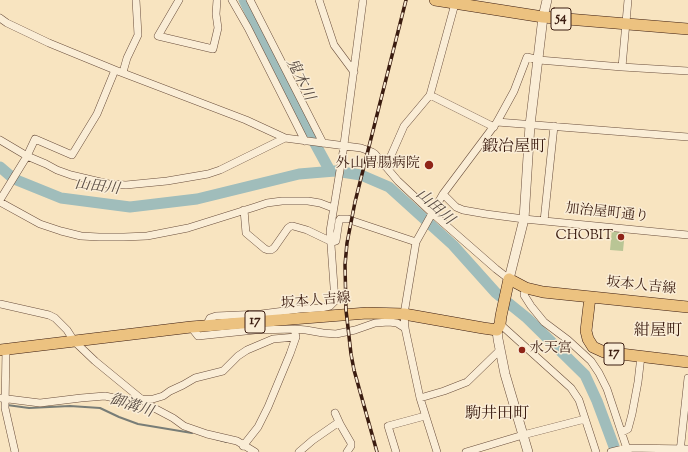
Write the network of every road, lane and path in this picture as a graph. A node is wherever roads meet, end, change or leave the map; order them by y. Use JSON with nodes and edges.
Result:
{"nodes":[{"id":1,"x":136,"y":0,"type":"edge"},
{"id":2,"x":179,"y":0,"type":"edge"},
{"id":3,"x":217,"y":0,"type":"edge"},
{"id":4,"x":232,"y":0,"type":"edge"},
{"id":5,"x":250,"y":0,"type":"edge"},
{"id":6,"x":319,"y":0,"type":"edge"},
{"id":7,"x":363,"y":0,"type":"edge"},
{"id":8,"x":435,"y":0,"type":"edge"},
{"id":9,"x":547,"y":0,"type":"edge"},
{"id":10,"x":628,"y":0,"type":"edge"},
{"id":11,"x":456,"y":2,"type":"edge"},
{"id":12,"x":543,"y":17,"type":"junction"},
{"id":13,"x":0,"y":18,"type":"edge"},
{"id":14,"x":626,"y":24,"type":"junction"},
{"id":15,"x":688,"y":29,"type":"edge"},
{"id":16,"x":539,"y":60,"type":"junction"},
{"id":17,"x":622,"y":67,"type":"junction"},
{"id":18,"x":119,"y":71,"type":"junction"},
{"id":19,"x":688,"y":71,"type":"edge"},
{"id":20,"x":354,"y":72,"type":"junction"},
{"id":21,"x":430,"y":95,"type":"junction"},
{"id":22,"x":495,"y":124,"type":"junction"},
{"id":23,"x":530,"y":124,"type":"junction"},
{"id":24,"x":554,"y":126,"type":"junction"},
{"id":25,"x":688,"y":137,"type":"edge"},
{"id":26,"x":285,"y":138,"type":"junction"},
{"id":27,"x":0,"y":140,"type":"edge"},
{"id":28,"x":305,"y":141,"type":"junction"},
{"id":29,"x":323,"y":143,"type":"junction"},
{"id":30,"x":344,"y":149,"type":"junction"},
{"id":31,"x":27,"y":156,"type":"junction"},
{"id":32,"x":386,"y":167,"type":"junction"},
{"id":33,"x":443,"y":194,"type":"junction"},
{"id":34,"x":0,"y":201,"type":"edge"},
{"id":35,"x":333,"y":206,"type":"junction"},
{"id":36,"x":244,"y":210,"type":"junction"},
{"id":37,"x":432,"y":213,"type":"junction"},
{"id":38,"x":524,"y":219,"type":"junction"},
{"id":39,"x":544,"y":221,"type":"junction"},
{"id":40,"x":688,"y":235,"type":"edge"},
{"id":41,"x":330,"y":242,"type":"junction"},
{"id":42,"x":416,"y":242,"type":"junction"},
{"id":43,"x":509,"y":282,"type":"junction"},
{"id":44,"x":526,"y":288,"type":"junction"},
{"id":45,"x":590,"y":297,"type":"junction"},
{"id":46,"x":0,"y":304,"type":"edge"},
{"id":47,"x":688,"y":307,"type":"edge"},
{"id":48,"x":404,"y":314,"type":"junction"},
{"id":49,"x":208,"y":326,"type":"junction"},
{"id":50,"x":191,"y":327,"type":"junction"},
{"id":51,"x":499,"y":327,"type":"junction"},
{"id":52,"x":405,"y":328,"type":"junction"},
{"id":53,"x":295,"y":329,"type":"junction"},
{"id":54,"x":296,"y":337,"type":"junction"},
{"id":55,"x":74,"y":341,"type":"junction"},
{"id":56,"x":3,"y":349,"type":"edge"},
{"id":57,"x":500,"y":350,"type":"junction"},
{"id":58,"x":641,"y":356,"type":"junction"},
{"id":59,"x":688,"y":362,"type":"edge"},
{"id":60,"x":688,"y":378,"type":"edge"},
{"id":61,"x":2,"y":398,"type":"edge"},
{"id":62,"x":420,"y":398,"type":"junction"},
{"id":63,"x":142,"y":399,"type":"junction"},
{"id":64,"x":335,"y":413,"type":"dead end"},
{"id":65,"x":425,"y":416,"type":"junction"},
{"id":66,"x":585,"y":419,"type":"junction"},
{"id":67,"x":339,"y":422,"type":"junction"},
{"id":68,"x":622,"y":432,"type":"junction"},
{"id":69,"x":523,"y":435,"type":"junction"},
{"id":70,"x":244,"y":446,"type":"junction"},
{"id":71,"x":688,"y":449,"type":"edge"},
{"id":72,"x":626,"y":450,"type":"edge"},
{"id":73,"x":680,"y":450,"type":"edge"},
{"id":74,"x":15,"y":452,"type":"edge"},
{"id":75,"x":255,"y":452,"type":"edge"},
{"id":76,"x":299,"y":452,"type":"edge"},
{"id":77,"x":348,"y":452,"type":"edge"},
{"id":78,"x":396,"y":452,"type":"edge"},
{"id":79,"x":437,"y":452,"type":"edge"},
{"id":80,"x":466,"y":452,"type":"edge"},
{"id":81,"x":528,"y":452,"type":"edge"},
{"id":82,"x":596,"y":452,"type":"edge"},
{"id":83,"x":611,"y":452,"type":"edge"}],
"edges":[{"from":1,"to":18,"type":"street"},
{"from":2,"to":3,"type":"street"},
{"from":4,"to":28,"type":"street"},
{"from":5,"to":29,"type":"street"},
{"from":6,"to":20,"type":"street"},
{"from":7,"to":20,"type":"street"},
{"from":8,"to":11,"type":"main road","number":"54"},
{"from":9,"to":12,"type":"street"},
{"from":10,"to":14,"type":"street"},
{"from":11,"to":12,"type":"main road","number":"54"},
{"from":11,"to":21,"type":"street"},
{"from":12,"to":14,"type":"main road","number":"54"},
{"from":12,"to":16,"type":"street"},
{"from":13,"to":18,"type":"street"},
{"from":14,"to":15,"type":"main road","number":"54"},
{"from":14,"to":17,"type":"street"},
{"from":16,"to":17,"type":"street"},
{"from":16,"to":22,"type":"street"},
{"from":16,"to":23,"type":"street"},
{"from":17,"to":19,"type":"street"},
{"from":18,"to":26,"type":"street"},
{"from":18,"to":31,"type":"street"},
{"from":20,"to":30,"type":"street"},
{"from":21,"to":22,"type":"street"},
{"from":21,"to":32,"type":"street"},
{"from":22,"to":23,"type":"street"},
{"from":22,"to":33,"type":"street"},
{"from":23,"to":24,"type":"street"},
{"from":23,"to":38,"type":"street"},
{"from":24,"to":25,"type":"street"},
{"from":24,"to":39,"type":"street"},
{"from":26,"to":28,"type":"street"},
{"from":26,"to":31,"type":"street"},
{"from":27,"to":31,"type":"street"},
{"from":28,"to":29,"type":"street"},
{"from":29,"to":30,"type":"street"},
{"from":30,"to":32,"type":"street"},
{"from":30,"to":35,"type":"street"},
{"from":31,"to":34,"type":"street"},
{"from":32,"to":37,"type":"street"},
{"from":33,"to":37,"type":"street"},
{"from":33,"to":38,"type":"street","name":"加治屋町通り"},
{"from":34,"to":36,"type":"street"},
{"from":35,"to":36,"type":"street"},
{"from":35,"to":41,"type":"street"},
{"from":36,"to":41,"type":"street"},
{"from":37,"to":42,"type":"street"},
{"from":37,"to":43,"type":"street"},
{"from":38,"to":39,"type":"street","name":"加治屋町通り"},
{"from":38,"to":43,"type":"street"},
{"from":39,"to":40,"type":"street","name":"加治屋町通り"},
{"from":41,"to":42,"type":"street"},
{"from":41,"to":49,"type":"street"},
{"from":42,"to":48,"type":"street"},
{"from":43,"to":44,"type":"main road","name":"坂本人吉線"},
{"from":43,"to":51,"type":"main road"},
{"from":44,"to":45,"type":"main road","name":"坂本人吉線"},
{"from":44,"to":68,"type":"street"},
{"from":45,"to":47,"type":"main road","name":"坂本人吉線"},
{"from":45,"to":58,"type":"main road","name":"坂本人吉線","number":"17"},
{"from":46,"to":55,"type":"street"},
{"from":48,"to":49,"type":"main road","name":"坂本人吉線","number":"17"},
{"from":48,"to":51,"type":"main road","name":"坂本人吉線","number":"17"},
{"from":48,"to":52,"type":"street"},
{"from":49,"to":50,"type":"main road","name":"坂本人吉線","number":"17"},
{"from":50,"to":53,"type":"street"},
{"from":50,"to":55,"type":"main road","name":"坂本人吉線","number":"17"},
{"from":51,"to":57,"type":"street"},
{"from":51,"to":66,"type":"street"},
{"from":52,"to":53,"type":"street"},
{"from":52,"to":62,"type":"street"},
{"from":53,"to":54,"type":"street"},
{"from":54,"to":63,"type":"street"},
{"from":54,"to":70,"type":"street"},
{"from":55,"to":56,"type":"main road","name":"坂本人吉線","number":"17"},
{"from":55,"to":63,"type":"street"},
{"from":56,"to":61,"type":"street"},
{"from":57,"to":62,"type":"street"},
{"from":57,"to":69,"type":"street"},
{"from":58,"to":59,"type":"main road","name":"坂本人吉線","number":"17"},
{"from":58,"to":68,"type":"street"},
{"from":60,"to":73,"type":"street"},
{"from":61,"to":63,"type":"street"},
{"from":61,"to":74,"type":"street"},
{"from":62,"to":65,"type":"street"},
{"from":63,"to":70,"type":"street"},
{"from":64,"to":67,"type":"street"},
{"from":65,"to":78,"type":"street"},
{"from":65,"to":79,"type":"street"},
{"from":66,"to":69,"type":"street"},
{"from":66,"to":82,"type":"street"},
{"from":67,"to":76,"type":"street"},
{"from":67,"to":77,"type":"street"},
{"from":68,"to":72,"type":"street"},
{"from":69,"to":80,"type":"street"},
{"from":69,"to":81,"type":"street"},
{"from":70,"to":75,"type":"street"},
{"from":71,"to":73,"type":"street"},
{"from":72,"to":73,"type":"street"},
{"from":72,"to":83,"type":"street"}]}
